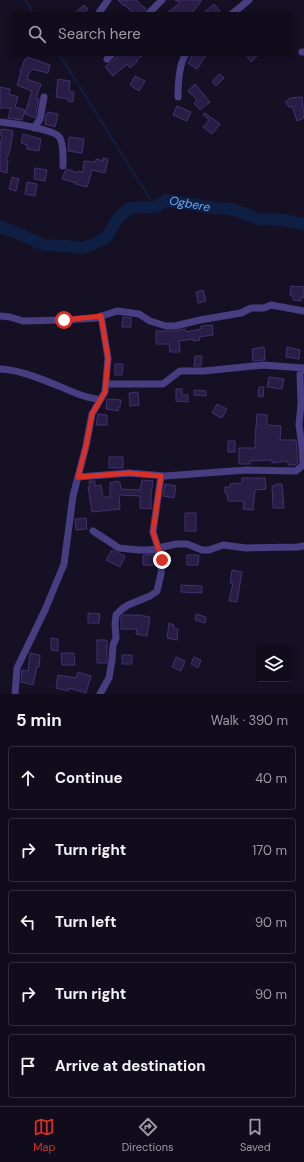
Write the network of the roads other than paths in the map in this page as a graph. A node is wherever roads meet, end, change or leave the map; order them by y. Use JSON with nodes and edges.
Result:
{"nodes":[{"id":1,"x":108,"y":0,"type":"edge"},
{"id":2,"x":162,"y":0,"type":"edge"},
{"id":3,"x":249,"y":0,"type":"edge"},
{"id":4,"x":99,"y":12,"type":"edge"},
{"id":5,"x":150,"y":12,"type":"edge"},
{"id":6,"x":234,"y":12,"type":"edge"},
{"id":7,"x":185,"y":56,"type":"edge"},
{"id":8,"x":178,"y":96,"type":"dead end"},
{"id":9,"x":44,"y":97,"type":"dead end"},
{"id":10,"x":0,"y":122,"type":"edge"},
{"id":11,"x":34,"y":128,"type":"junction"},
{"id":12,"x":63,"y":166,"type":"dead end"},
{"id":13,"x":304,"y":311,"type":"edge"},
{"id":14,"x":0,"y":316,"type":"edge"},
{"id":15,"x":101,"y":316,"type":"junction"},
{"id":16,"x":303,"y":368,"type":"edge"},
{"id":17,"x":0,"y":369,"type":"edge"},
{"id":18,"x":106,"y":384,"type":"junction"},
{"id":19,"x":100,"y":400,"type":"junction"},
{"id":20,"x":161,"y":476,"type":"junction"},
{"id":21,"x":78,"y":477,"type":"junction"},
{"id":22,"x":93,"y":531,"type":"dead end"},
{"id":23,"x":304,"y":546,"type":"edge"},
{"id":24,"x":158,"y":548,"type":"junction"},
{"id":25,"x":14,"y":694,"type":"edge"},
{"id":26,"x":100,"y":694,"type":"edge"}],
"edges":[{"from":1,"to":4,"type":"street"},
{"from":2,"to":5,"type":"street"},
{"from":3,"to":6,"type":"street"},
{"from":7,"to":8,"type":"street"},
{"from":9,"to":11,"type":"street"},
{"from":10,"to":11,"type":"street"},
{"from":11,"to":12,"type":"street"},
{"from":13,"to":15,"type":"street"},
{"from":14,"to":15,"type":"street"},
{"from":15,"to":18,"type":"street"},
{"from":16,"to":18,"type":"street"},
{"from":16,"to":20,"type":"street"},
{"from":17,"to":19,"type":"street"},
{"from":18,"to":19,"type":"street"},
{"from":19,"to":21,"type":"street"},
{"from":20,"to":21,"type":"street"},
{"from":20,"to":24,"type":"street"},
{"from":21,"to":25,"type":"street"},
{"from":22,"to":24,"type":"street"},
{"from":23,"to":24,"type":"street"},
{"from":24,"to":26,"type":"street"}]}
